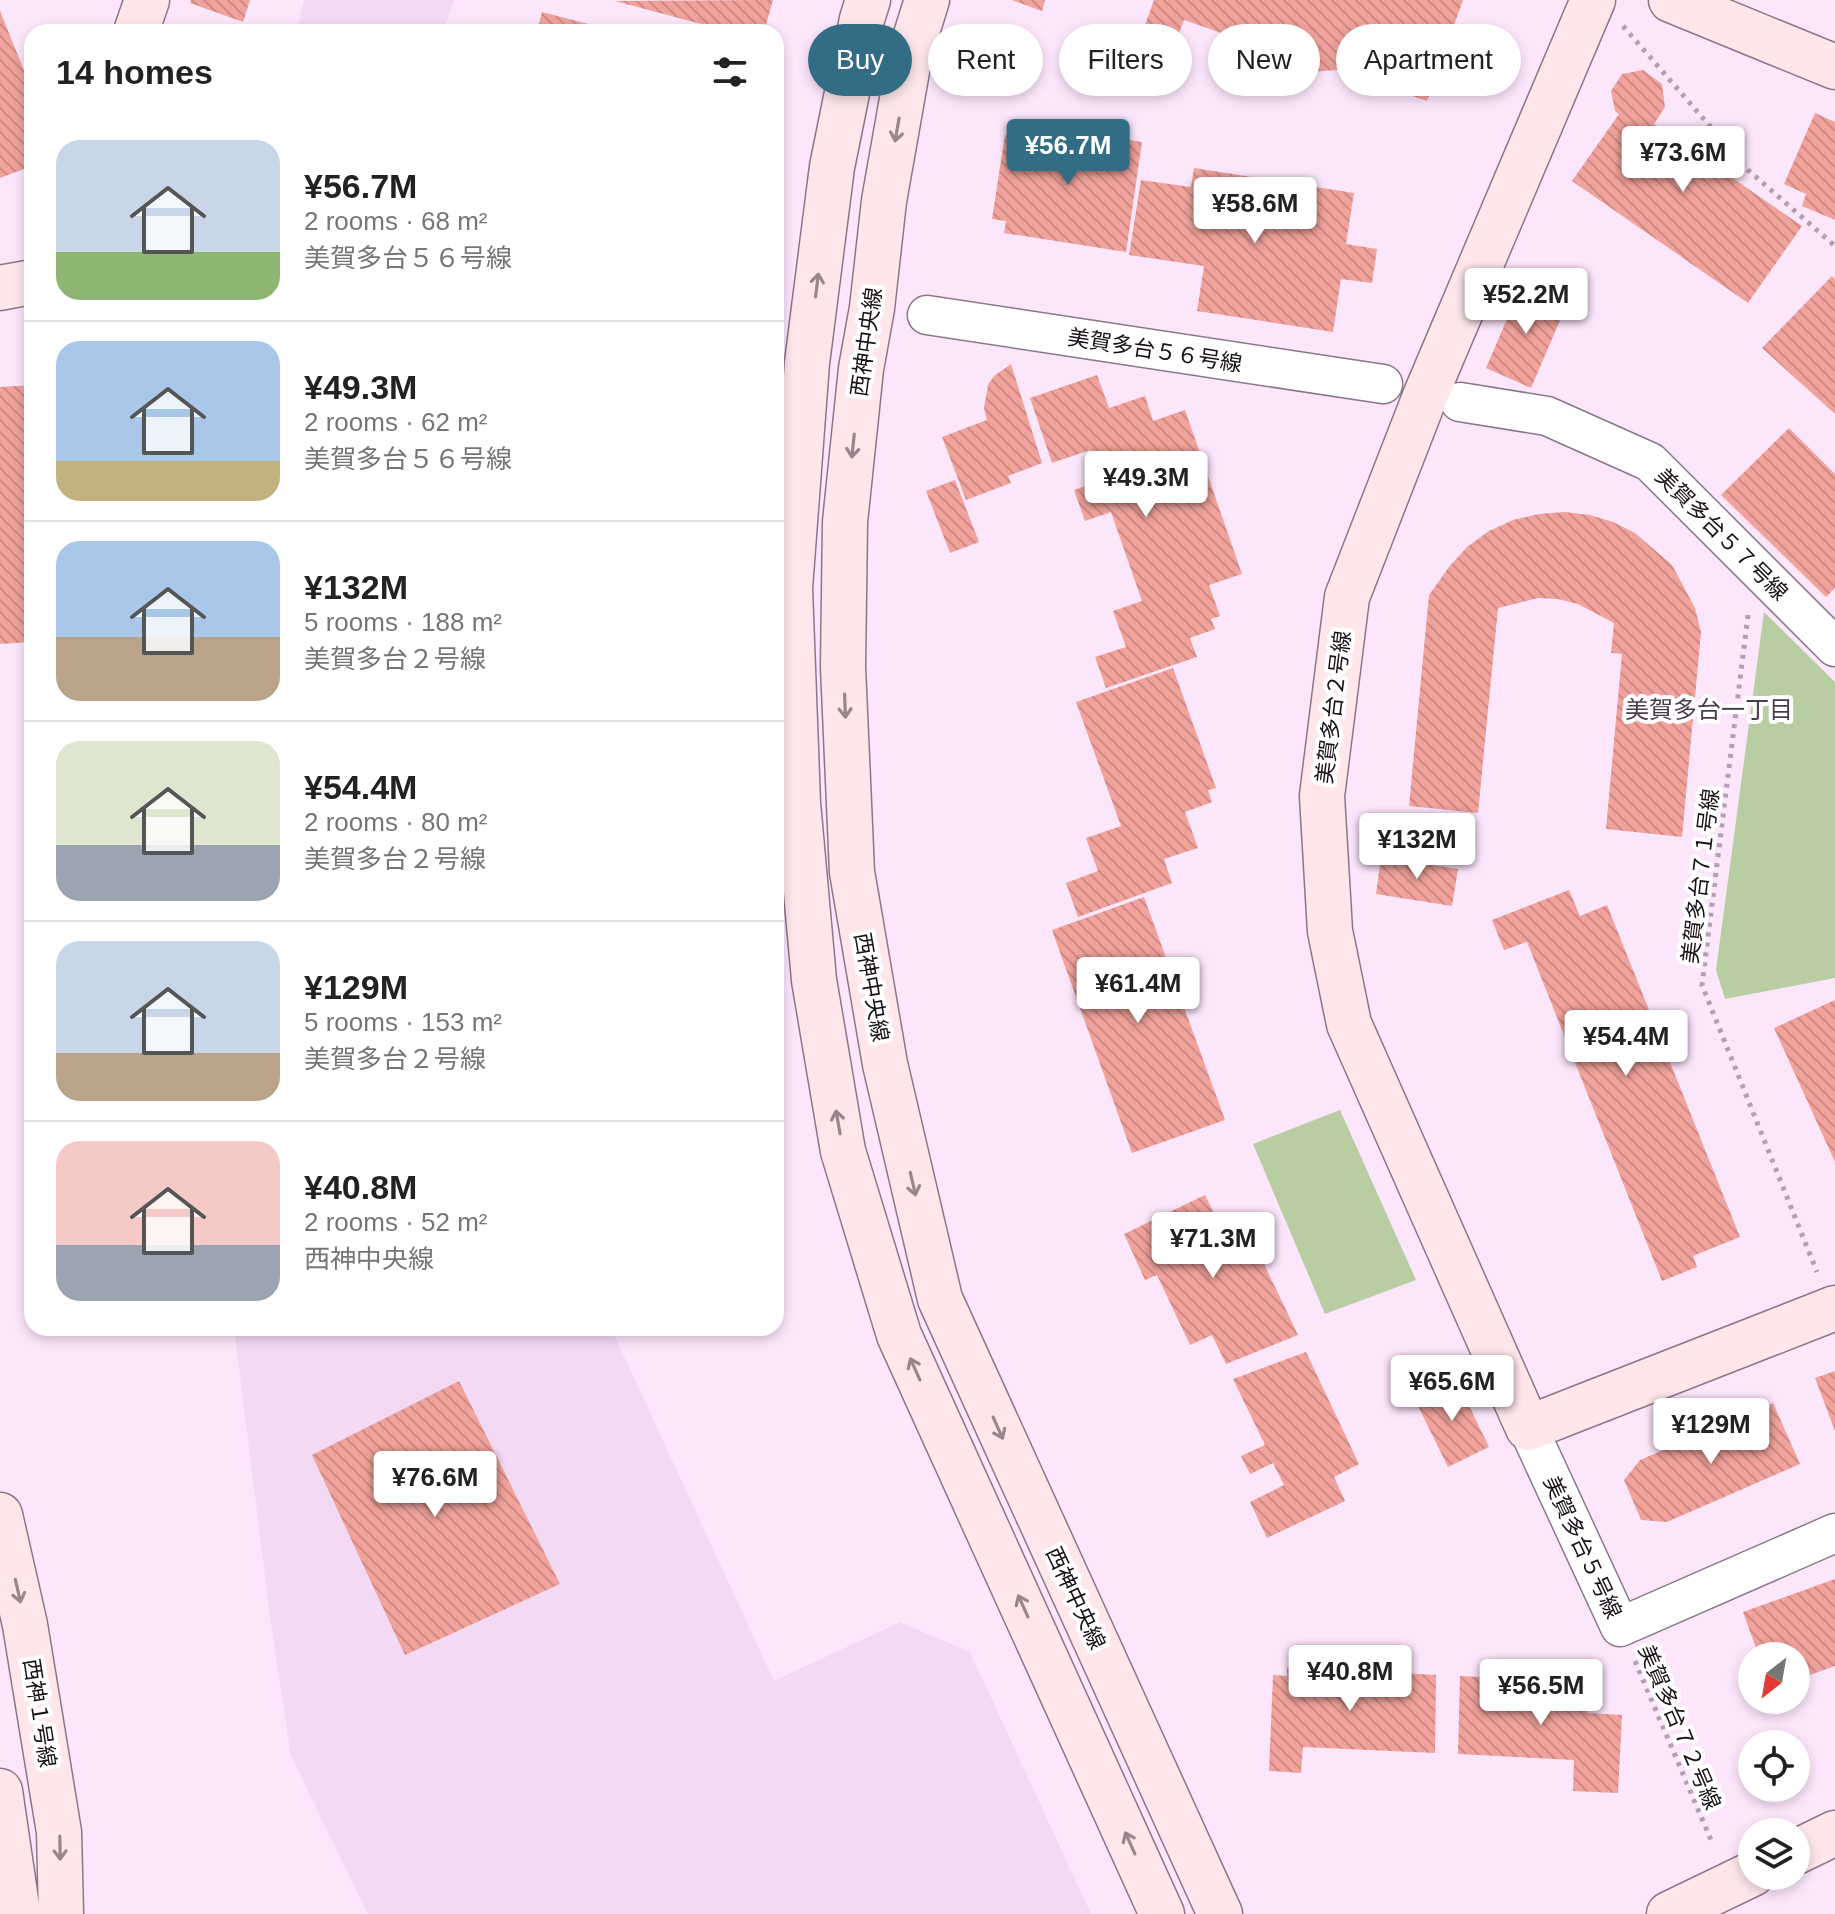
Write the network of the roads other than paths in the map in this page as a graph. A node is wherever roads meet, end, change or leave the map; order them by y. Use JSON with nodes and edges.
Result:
{"nodes":[{"id":1,"x":147,"y":0,"type":"edge"},
{"id":2,"x":868,"y":0,"type":"edge"},
{"id":3,"x":927,"y":0,"type":"edge"},
{"id":4,"x":1671,"y":0,"type":"edge"},
{"id":5,"x":1606,"y":11,"type":"edge"},
{"id":6,"x":139,"y":24,"type":"edge"},
{"id":7,"x":1835,"y":67,"type":"edge"},
{"id":8,"x":24,"y":284,"type":"edge"},
{"id":9,"x":0,"y":288,"type":"edge"},
{"id":10,"x":927,"y":315,"type":"dead end"},
{"id":11,"x":792,"y":361,"type":"edge"},
{"id":12,"x":861,"y":369,"type":"junction"},
{"id":13,"x":1383,"y":384,"type":"dead end"},
{"id":14,"x":1460,"y":402,"type":"dead end"},
{"id":15,"x":1835,"y":647,"type":"edge"},
{"id":16,"x":1833,"y":1309,"type":"edge"},
{"id":17,"x":1528,"y":1428,"type":"junction"},
{"id":18,"x":0,"y":1515,"type":"edge"},
{"id":19,"x":1835,"y":1533,"type":"edge"},
{"id":20,"x":0,"y":1791,"type":"edge"},
{"id":21,"x":1835,"y":1833,"type":"edge"},
{"id":22,"x":1810,"y":1845,"type":"edge"},
{"id":23,"x":1738,"y":1881,"type":"edge"},
{"id":24,"x":18,"y":1914,"type":"edge"},
{"id":25,"x":61,"y":1914,"type":"edge"},
{"id":26,"x":1162,"y":1914,"type":"edge"},
{"id":27,"x":1220,"y":1914,"type":"edge"},
{"id":28,"x":1669,"y":1914,"type":"edge"}],
"edges":[{"from":1,"to":6,"type":"street"},
{"from":11,"to":2,"type":"street","one_way":true},
{"from":3,"to":12,"type":"street","name":"西神中央線","one_way":true},
{"from":4,"to":7,"type":"street"},
{"from":5,"to":17,"type":"street","name":"美賀多台２号線"},
{"from":8,"to":9,"type":"street"},
{"from":10,"to":13,"type":"street","name":"美賀多台５６号線"},
{"from":11,"to":12,"type":"street"},
{"from":26,"to":11,"type":"street","one_way":true},
{"from":12,"to":27,"type":"street","name":"西神中央線","one_way":true},
{"from":14,"to":15,"type":"street","name":"美賀多台５７号線"},
{"from":16,"to":17,"type":"street"},
{"from":17,"to":19,"type":"street","name":"美賀多台５号線"},
{"from":18,"to":25,"type":"street","name":"西神１号線","one_way":true},
{"from":20,"to":24,"type":"street"},
{"from":21,"to":22,"type":"street"},
{"from":23,"to":28,"type":"street"}]}
